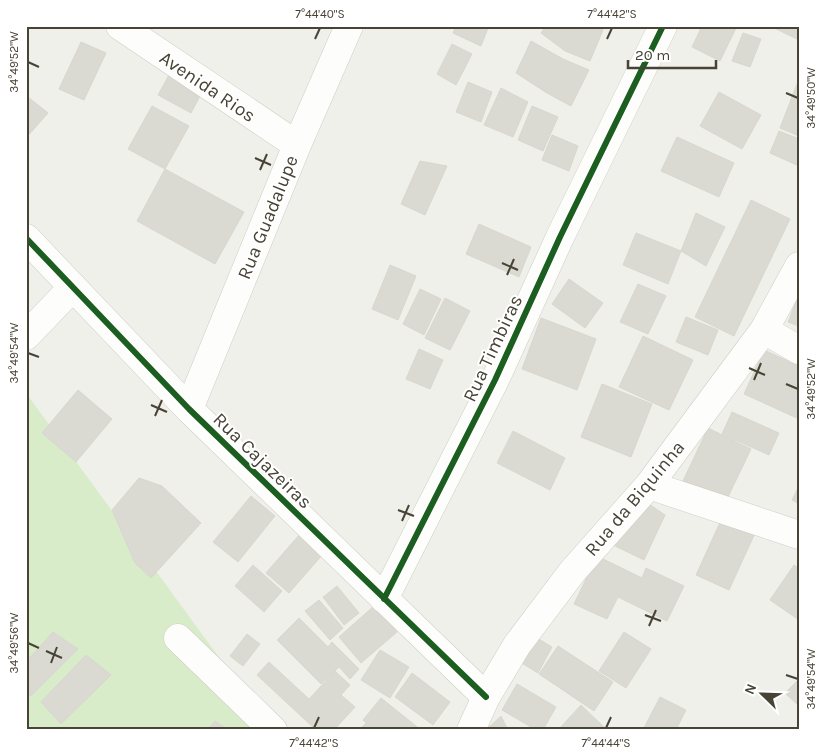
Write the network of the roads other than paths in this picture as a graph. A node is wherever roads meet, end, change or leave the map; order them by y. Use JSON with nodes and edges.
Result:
{"nodes":[{"id":1,"x":120,"y":26,"type":"edge"},
{"id":2,"x":349,"y":26,"type":"edge"},
{"id":3,"x":663,"y":26,"type":"edge"},
{"id":4,"x":297,"y":145,"type":"junction"},
{"id":5,"x":26,"y":238,"type":"edge"},
{"id":6,"x":799,"y":266,"type":"edge"},
{"id":7,"x":73,"y":287,"type":"junction"},
{"id":8,"x":764,"y":330,"type":"junction"},
{"id":9,"x":26,"y":336,"type":"edge"},
{"id":10,"x":799,"y":350,"type":"edge"},
{"id":11,"x":189,"y":409,"type":"junction"},
{"id":12,"x":649,"y":485,"type":"junction"},
{"id":13,"x":799,"y":535,"type":"edge"},
{"id":14,"x":384,"y":599,"type":"junction"},
{"id":15,"x":178,"y":638,"type":"dead end"},
{"id":16,"x":486,"y":697,"type":"junction"},
{"id":17,"x":274,"y":730,"type":"edge"},
{"id":18,"x":471,"y":730,"type":"edge"}],
"edges":[{"from":1,"to":4,"type":"street","name":"Avenida Rios"},
{"from":2,"to":4,"type":"street","name":"Rua Guadalupe"},
{"from":3,"to":14,"type":"street","name":"Rua Timbiras"},
{"from":4,"to":11,"type":"street","name":"Rua Guadalupe"},
{"from":5,"to":7,"type":"street","name":"Rua Cajazeiras"},
{"from":6,"to":8,"type":"street","name":"Rua da Biquinha"},
{"from":7,"to":9,"type":"street"},
{"from":7,"to":11,"type":"street","name":"Rua Cajazeiras"},
{"from":8,"to":10,"type":"street"},
{"from":8,"to":12,"type":"street","name":"Rua da Biquinha"},
{"from":11,"to":14,"type":"street","name":"Rua Cajazeiras"},
{"from":12,"to":13,"type":"street"},
{"from":12,"to":16,"type":"street","name":"Rua da Biquinha"},
{"from":14,"to":16,"type":"street","name":"Rua Cajazeiras"},
{"from":15,"to":17,"type":"street"},
{"from":16,"to":18,"type":"street","name":"Rua da Biquinha"}]}
